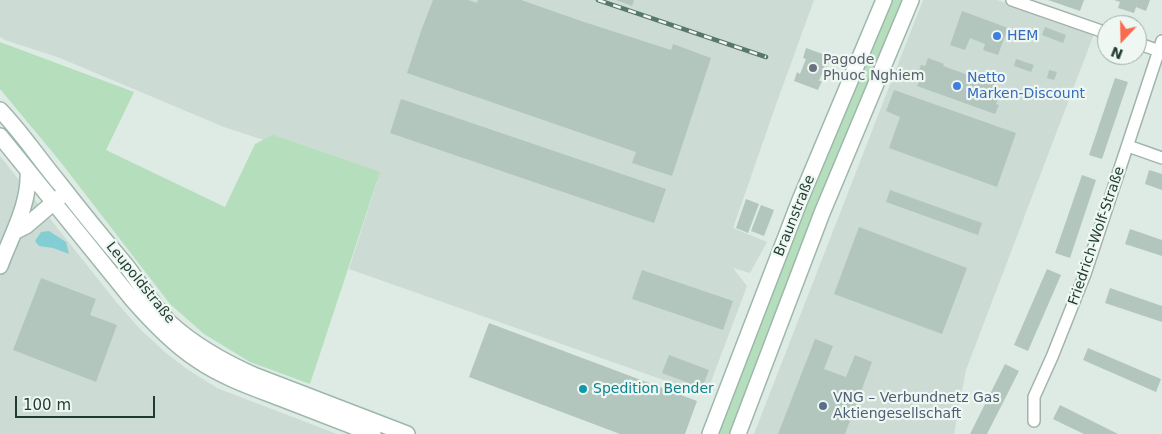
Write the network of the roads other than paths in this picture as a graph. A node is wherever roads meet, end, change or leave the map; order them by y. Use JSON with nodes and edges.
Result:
{"nodes":[{"id":1,"x":884,"y":0,"type":"edge"},
{"id":2,"x":911,"y":0,"type":"edge"},
{"id":3,"x":1012,"y":0,"type":"edge"},
{"id":4,"x":1097,"y":30,"type":"edge"},
{"id":5,"x":1147,"y":45,"type":"edge"},
{"id":6,"x":1161,"y":48,"type":"edge"},
{"id":7,"x":0,"y":110,"type":"edge"},
{"id":8,"x":0,"y":136,"type":"edge"},
{"id":9,"x":1128,"y":146,"type":"junction"},
{"id":10,"x":1162,"y":158,"type":"edge"},
{"id":11,"x":28,"y":171,"type":"junction"},
{"id":12,"x":62,"y":187,"type":"junction"},
{"id":13,"x":50,"y":197,"type":"junction"},
{"id":14,"x":17,"y":225,"type":"junction"},
{"id":15,"x":0,"y":266,"type":"edge"},
{"id":16,"x":1034,"y":421,"type":"dead end"},
{"id":17,"x":373,"y":434,"type":"edge"},
{"id":18,"x":407,"y":434,"type":"edge"},
{"id":19,"x":710,"y":434,"type":"edge"},
{"id":20,"x":738,"y":434,"type":"edge"}],
"edges":[{"from":1,"to":19,"type":"main road","name":"Braunstraße"},
{"from":2,"to":20,"type":"main road","name":"Braunstraße"},
{"from":3,"to":4,"type":"street"},
{"from":5,"to":6,"type":"street"},
{"from":6,"to":9,"type":"street","name":"Friedrich-Wolf-Straße"},
{"from":7,"to":12,"type":"main road","name":"Leupoldstraße"},
{"from":8,"to":11,"type":"main road","name":"Leupoldstraße"},
{"from":9,"to":10,"type":"street"},
{"from":9,"to":16,"type":"street","name":"Friedrich-Wolf-Straße"},
{"from":11,"to":13,"type":"main road","name":"Leupoldstraße"},
{"from":11,"to":14,"type":"main road"},
{"from":12,"to":13,"type":"main road"},
{"from":12,"to":18,"type":"main road","name":"Leupoldstraße"},
{"from":13,"to":14,"type":"main road"},
{"from":13,"to":17,"type":"main road","name":"Leupoldstraße"},
{"from":14,"to":15,"type":"main road"}]}
